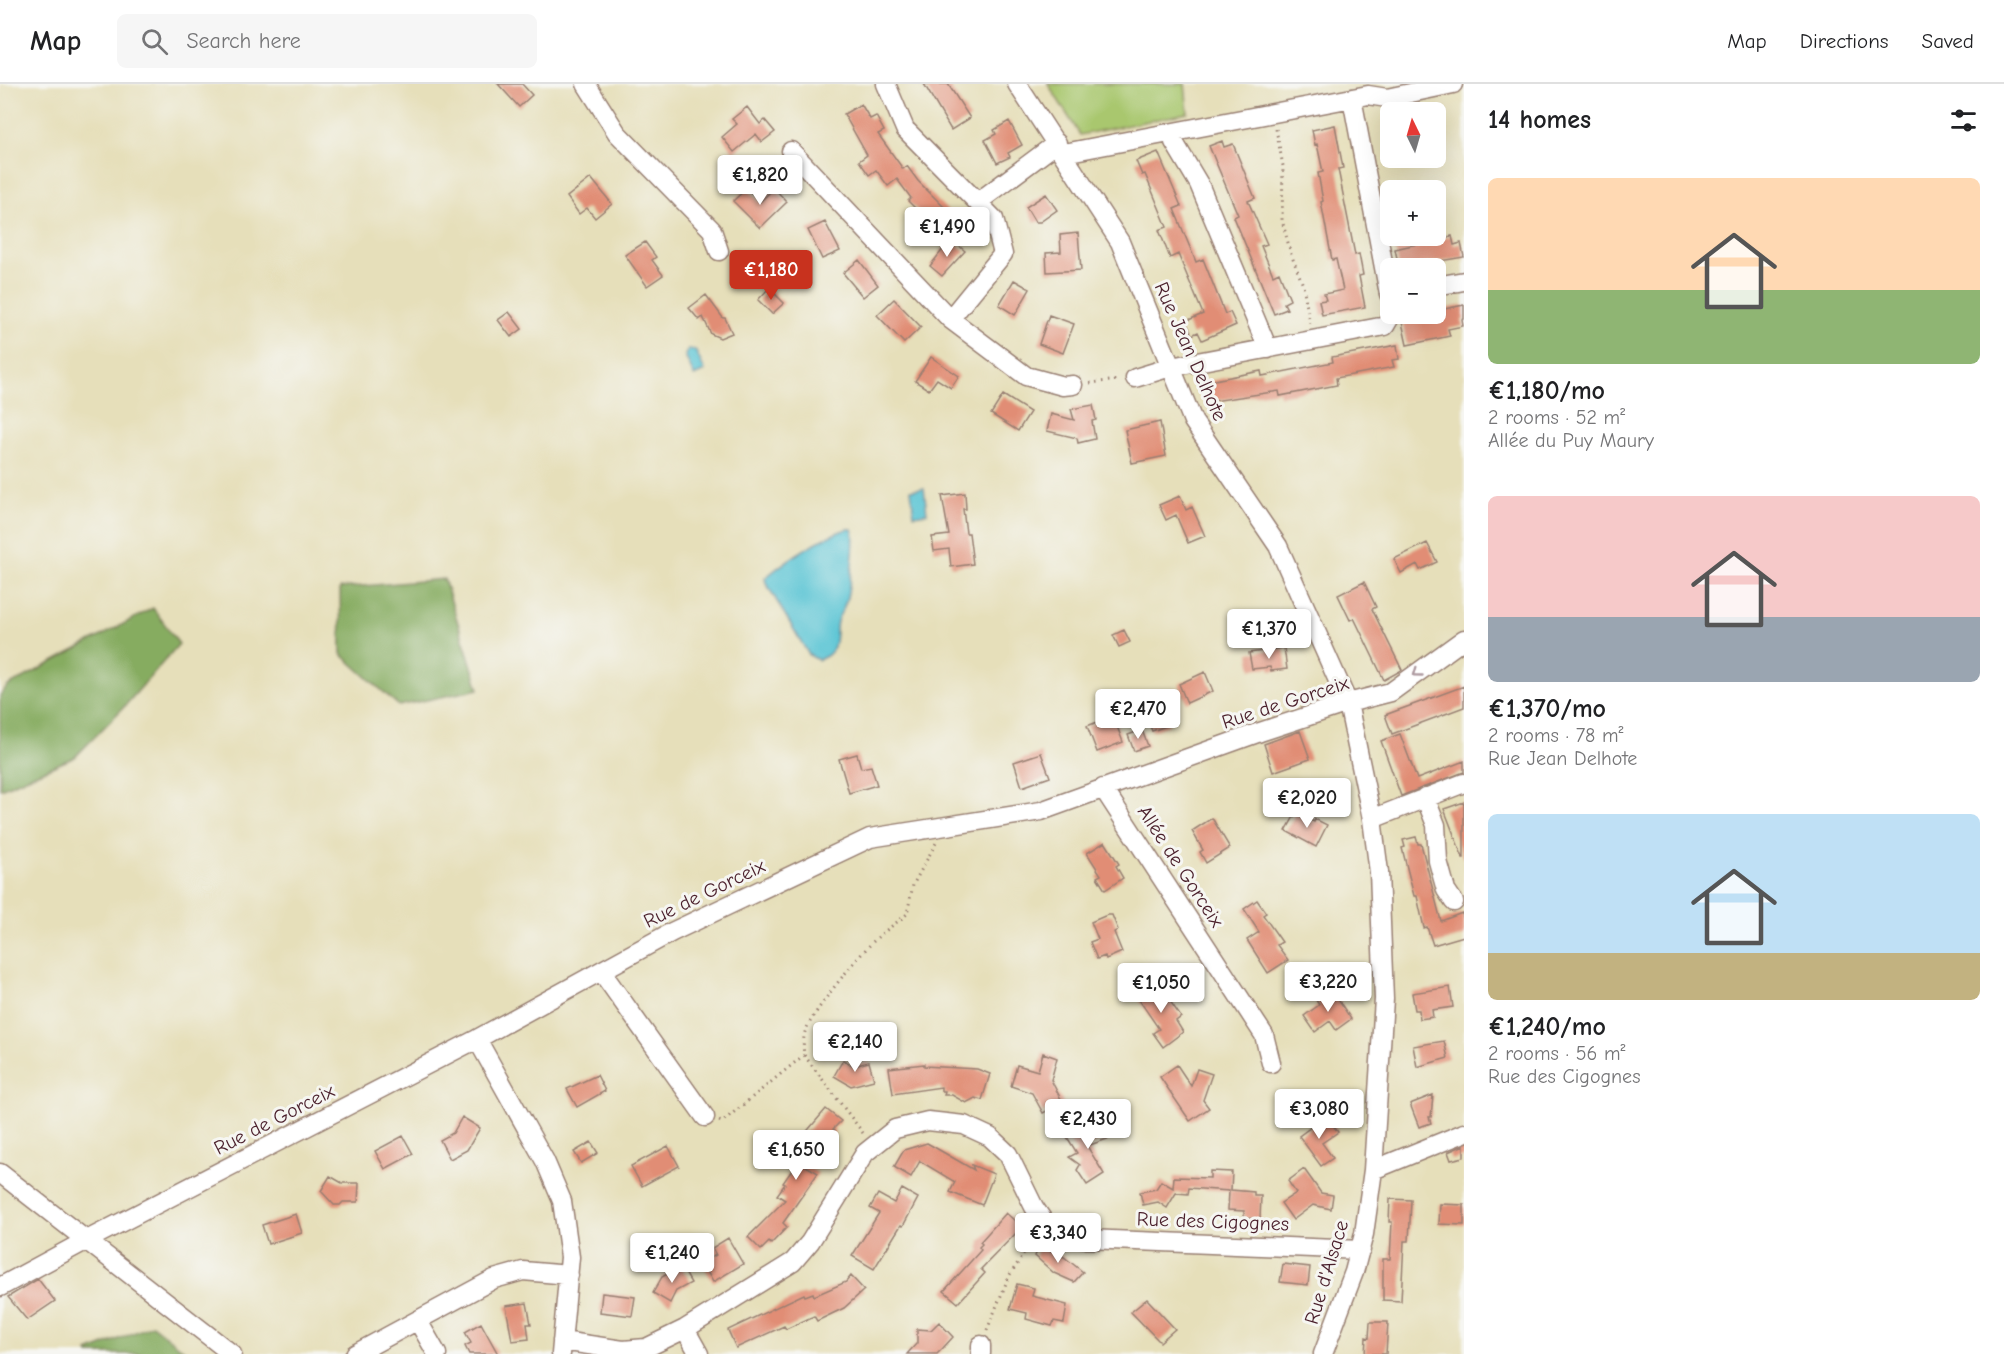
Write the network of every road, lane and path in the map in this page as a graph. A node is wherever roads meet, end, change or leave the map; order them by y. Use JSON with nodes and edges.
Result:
{"nodes":[{"id":1,"x":586,"y":84,"type":"edge"},
{"id":2,"x":886,"y":84,"type":"edge"},
{"id":3,"x":1017,"y":84,"type":"edge"},
{"id":4,"x":1384,"y":84,"type":"edge"},
{"id":5,"x":1453,"y":84,"type":"edge"},
{"id":6,"x":1360,"y":97,"type":"junction"},
{"id":7,"x":1274,"y":112,"type":"junction"},
{"id":8,"x":1173,"y":133,"type":"junction"},
{"id":9,"x":1061,"y":148,"type":"junction"},
{"id":10,"x":792,"y":151,"type":"dead end"},
{"id":11,"x":978,"y":202,"type":"junction"},
{"id":12,"x":719,"y":251,"type":"dead end"},
{"id":13,"x":1384,"y":258,"type":"edge"},
{"id":14,"x":1464,"y":280,"type":"edge"},
{"id":15,"x":1446,"y":284,"type":"edge"},
{"id":16,"x":950,"y":319,"type":"junction"},
{"id":17,"x":1386,"y":324,"type":"edge"},
{"id":18,"x":1313,"y":340,"type":"junction"},
{"id":19,"x":1268,"y":349,"type":"junction"},
{"id":20,"x":1171,"y":367,"type":"junction"},
{"id":21,"x":1135,"y":378,"type":"joint"},
{"id":22,"x":1073,"y":385,"type":"joint"},
{"id":23,"x":1464,"y":639,"type":"edge"},
{"id":24,"x":1348,"y":703,"type":"junction"},
{"id":25,"x":1464,"y":783,"type":"edge"},
{"id":26,"x":1103,"y":788,"type":"junction"},
{"id":27,"x":1425,"y":797,"type":"junction"},
{"id":28,"x":1372,"y":819,"type":"junction"},
{"id":29,"x":945,"y":826,"type":"junction"},
{"id":30,"x":1454,"y":902,"type":"dead end"},
{"id":31,"x":601,"y":971,"type":"junction"},
{"id":32,"x":477,"y":1040,"type":"junction"},
{"id":33,"x":804,"y":1055,"type":"junction"},
{"id":34,"x":1271,"y":1063,"type":"dead end"},
{"id":35,"x":705,"y":1117,"type":"joint"},
{"id":36,"x":1464,"y":1132,"type":"edge"},
{"id":37,"x":873,"y":1147,"type":"junction"},
{"id":38,"x":1373,"y":1170,"type":"junction"},
{"id":39,"x":0,"y":1173,"type":"edge"},
{"id":40,"x":1045,"y":1223,"type":"junction"},
{"id":41,"x":87,"y":1240,"type":"junction"},
{"id":42,"x":1361,"y":1250,"type":"junction"},
{"id":43,"x":569,"y":1275,"type":"junction"},
{"id":44,"x":0,"y":1287,"type":"edge"},
{"id":45,"x":418,"y":1320,"type":"junction"},
{"id":46,"x":685,"y":1329,"type":"junction"},
{"id":47,"x":561,"y":1348,"type":"edge"},
{"id":48,"x":981,"y":1350,"type":"edge"},
{"id":49,"x":232,"y":1354,"type":"edge"},
{"id":50,"x":355,"y":1354,"type":"edge"},
{"id":51,"x":437,"y":1354,"type":"edge"},
{"id":52,"x":699,"y":1354,"type":"edge"},
{"id":53,"x":1323,"y":1354,"type":"edge"}],
"edges":[{"from":1,"to":12,"type":"street"},
{"from":2,"to":11,"type":"street"},
{"from":3,"to":9,"type":"street","name":"Rue Jean Delhote"},
{"from":4,"to":6,"type":"street"},
{"from":5,"to":6,"type":"street"},
{"from":6,"to":7,"type":"street"},
{"from":6,"to":13,"type":"street"},
{"from":7,"to":8,"type":"street"},
{"from":7,"to":18,"type":"path"},
{"from":8,"to":9,"type":"street"},
{"from":8,"to":19,"type":"street"},
{"from":9,"to":11,"type":"street"},
{"from":9,"to":20,"type":"street","name":"Rue Jean Delhote"},
{"from":10,"to":16,"type":"street"},
{"from":11,"to":16,"type":"street"},
{"from":14,"to":15,"type":"street"},
{"from":16,"to":22,"type":"street"},
{"from":17,"to":18,"type":"street"},
{"from":18,"to":19,"type":"street"},
{"from":19,"to":20,"type":"street"},
{"from":20,"to":21,"type":"street"},
{"from":20,"to":24,"type":"street","name":"Rue Jean Delhote"},
{"from":21,"to":22,"type":"path"},
{"from":23,"to":24,"type":"street","name":"Rue de Gorceix","one_way":true},
{"from":24,"to":26,"type":"street","name":"Rue de Gorceix"},
{"from":24,"to":28,"type":"street","name":"Rue d'Alsace"},
{"from":25,"to":27,"type":"street"},
{"from":26,"to":29,"type":"street","name":"Rue de Gorceix"},
{"from":26,"to":34,"type":"street","name":"Allée de Gorceix"},
{"from":27,"to":28,"type":"street"},
{"from":27,"to":30,"type":"street"},
{"from":28,"to":38,"type":"street","name":"Rue d'Alsace"},
{"from":29,"to":31,"type":"street","name":"Rue de Gorceix"},
{"from":29,"to":33,"type":"path"},
{"from":31,"to":32,"type":"street","name":"Rue de Gorceix"},
{"from":31,"to":35,"type":"street"},
{"from":32,"to":41,"type":"street","name":"Rue de Gorceix"},
{"from":32,"to":43,"type":"street"},
{"from":33,"to":35,"type":"path"},
{"from":33,"to":37,"type":"path"},
{"from":36,"to":38,"type":"street"},
{"from":37,"to":40,"type":"street"},
{"from":37,"to":46,"type":"street"},
{"from":38,"to":42,"type":"street","name":"Rue d'Alsace"},
{"from":39,"to":41,"type":"street"},
{"from":40,"to":42,"type":"street","name":"Rue des Cigognes"},
{"from":40,"to":48,"type":"path"},
{"from":41,"to":44,"type":"street","name":"Rue de Gorceix"},
{"from":41,"to":49,"type":"street"},
{"from":42,"to":53,"type":"street","name":"Rue d'Alsace"},
{"from":43,"to":45,"type":"street"},
{"from":43,"to":47,"type":"street"},
{"from":45,"to":50,"type":"street"},
{"from":45,"to":51,"type":"street"},
{"from":46,"to":47,"type":"street"},
{"from":46,"to":52,"type":"street"}]}
